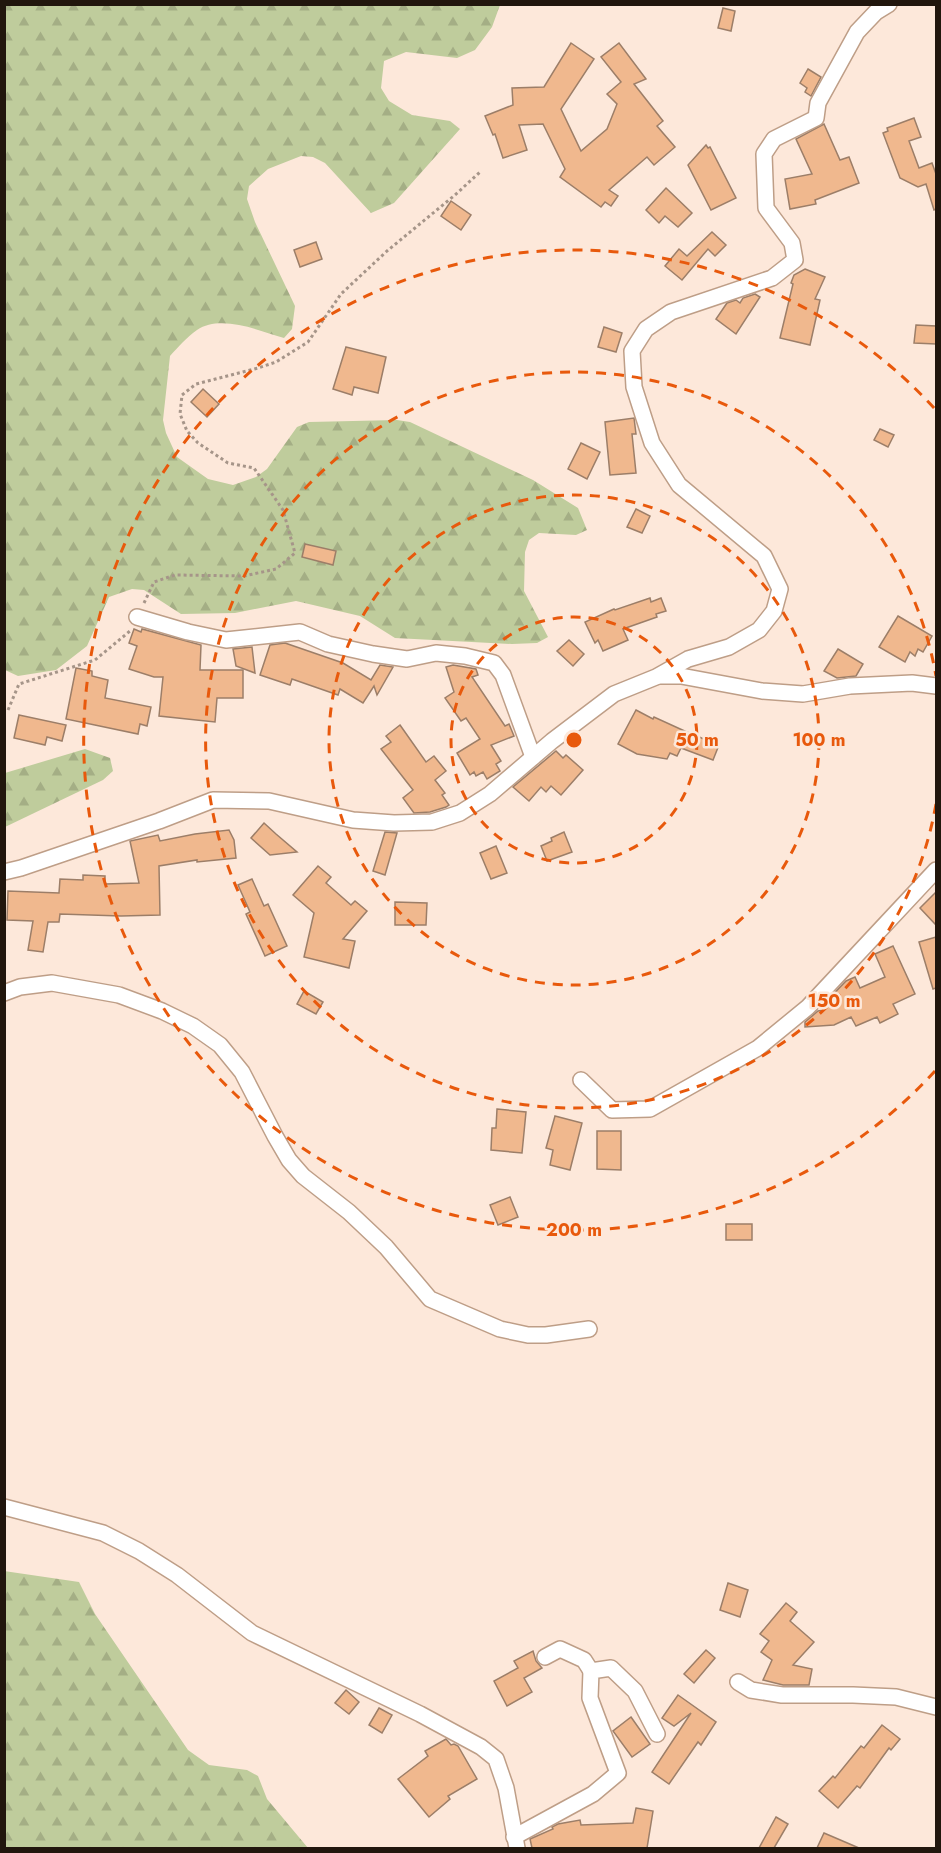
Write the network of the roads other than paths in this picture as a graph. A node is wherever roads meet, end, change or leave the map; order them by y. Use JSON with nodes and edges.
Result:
{"nodes":[{"id":1,"x":889,"y":4,"type":"edge"},
{"id":2,"x":137,"y":617,"type":"road end"},
{"id":3,"x":656,"y":676,"type":"junction"},
{"id":4,"x":936,"y":686,"type":"edge"},
{"id":5,"x":533,"y":757,"type":"junction"},
{"id":6,"x":936,"y":870,"type":"edge"},
{"id":7,"x":4,"y":872,"type":"edge"},
{"id":8,"x":4,"y":993,"type":"edge"},
{"id":9,"x":581,"y":1080,"type":"dead end"},
{"id":10,"x":589,"y":1329,"type":"dead end"},
{"id":11,"x":4,"y":1507,"type":"edge"},
{"id":12,"x":545,"y":1657,"type":"dead end"},
{"id":13,"x":591,"y":1671,"type":"junction"},
{"id":14,"x":738,"y":1682,"type":"dead end"},
{"id":15,"x":936,"y":1707,"type":"edge"},
{"id":16,"x":657,"y":1734,"type":"dead end"},
{"id":17,"x":515,"y":1843,"type":"edge"}],
"edges":[{"from":1,"to":3,"type":"street"},
{"from":2,"to":5,"type":"street"},
{"from":3,"to":4,"type":"street"},
{"from":3,"to":5,"type":"street"},
{"from":5,"to":7,"type":"street"},
{"from":6,"to":9,"type":"street"},
{"from":8,"to":10,"type":"street"},
{"from":11,"to":17,"type":"street"},
{"from":12,"to":13,"type":"street"},
{"from":13,"to":16,"type":"street"},
{"from":13,"to":17,"type":"street"},
{"from":14,"to":15,"type":"street"}]}
